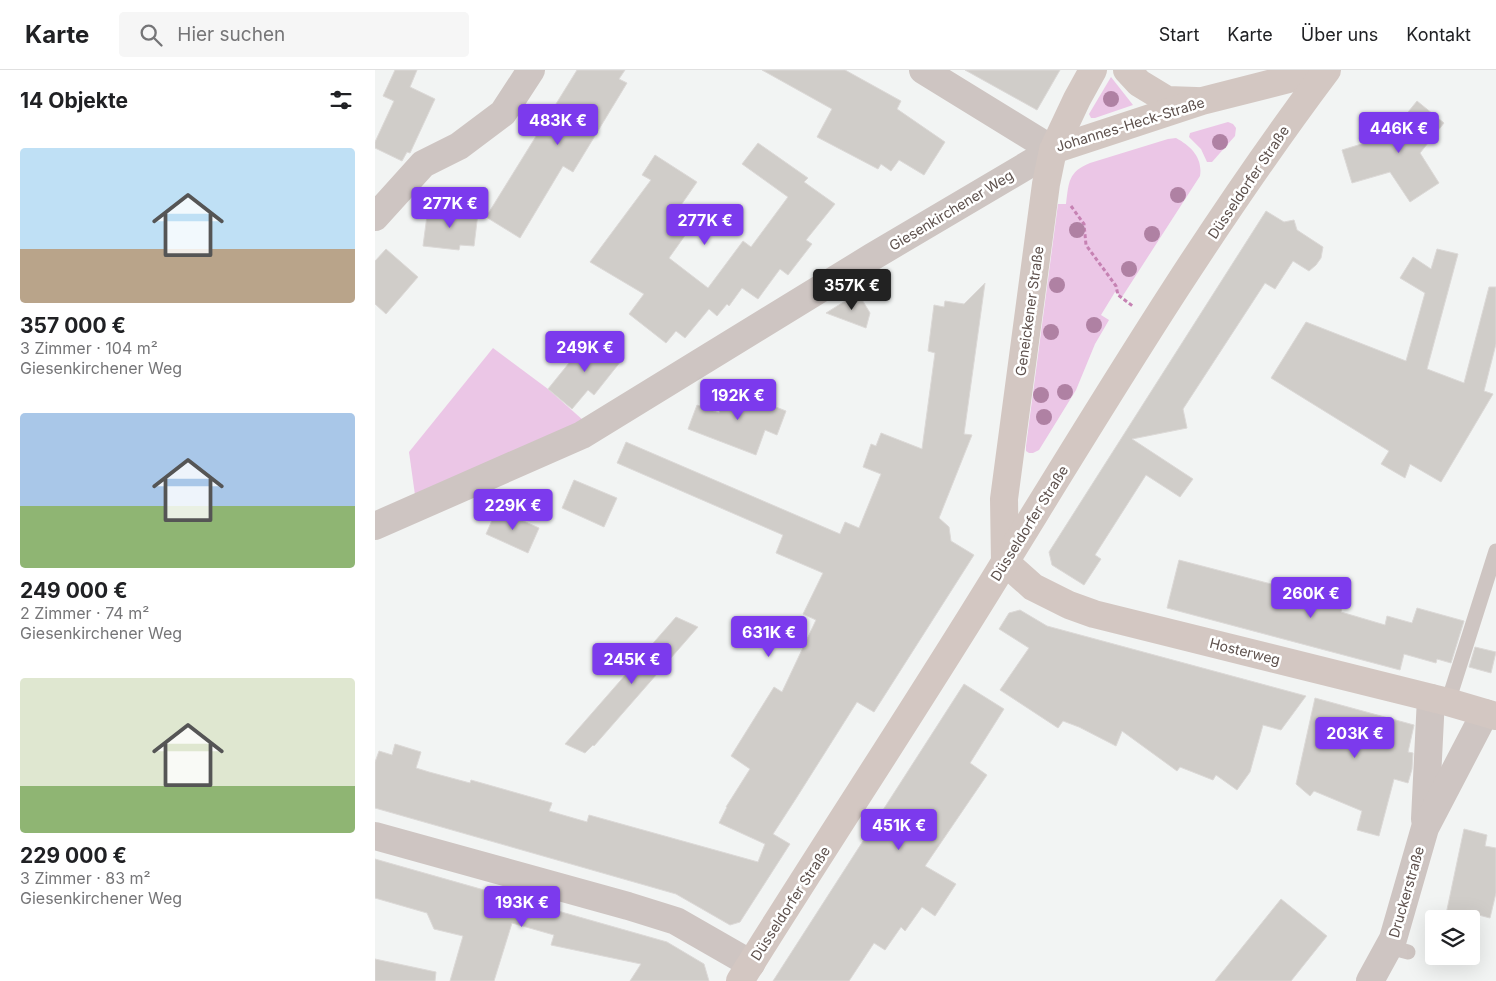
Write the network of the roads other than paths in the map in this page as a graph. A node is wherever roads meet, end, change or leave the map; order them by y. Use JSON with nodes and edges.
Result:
{"nodes":[{"id":1,"x":531,"y":70,"type":"edge"},
{"id":2,"x":923,"y":70,"type":"edge"},
{"id":3,"x":1093,"y":70,"type":"edge"},
{"id":4,"x":1127,"y":70,"type":"edge"},
{"id":5,"x":1325,"y":70,"type":"edge"},
{"id":6,"x":1202,"y":101,"type":"junction"},
{"id":7,"x":1053,"y":150,"type":"junction"},
{"id":8,"x":375,"y":217,"type":"edge"},
{"id":9,"x":375,"y":526,"type":"edge"},
{"id":10,"x":1496,"y":551,"type":"edge"},
{"id":11,"x":1005,"y":562,"type":"junction"},
{"id":12,"x":1439,"y":700,"type":"junction"},
{"id":13,"x":1490,"y":715,"type":"edge"},
{"id":14,"x":1425,"y":828,"type":"junction"},
{"id":15,"x":375,"y":836,"type":"edge"},
{"id":16,"x":745,"y":972,"type":"edge"},
{"id":17,"x":1370,"y":981,"type":"edge"}],
"edges":[{"from":1,"to":8,"type":"street"},
{"from":2,"to":7,"type":"street","name":"Johannes-Heck-Straße"},
{"from":3,"to":7,"type":"main road","name":"Geneickener Straße"},
{"from":4,"to":6,"type":"main road"},
{"from":5,"to":6,"type":"main road","name":"Johannes-Heck-Straße"},
{"from":5,"to":11,"type":"main road","name":"Düsseldorfer Straße"},
{"from":6,"to":7,"type":"main road","name":"Johannes-Heck-Straße"},
{"from":7,"to":9,"type":"street","name":"Giesenkirchener Weg"},
{"from":7,"to":11,"type":"main road","name":"Geneickener Straße"},
{"from":10,"to":12,"type":"lane"},
{"from":11,"to":12,"type":"main road","name":"Hosterweg"},
{"from":11,"to":16,"type":"main road","name":"Düsseldorfer Straße"},
{"from":12,"to":13,"type":"main road","name":"Hosterweg"},
{"from":12,"to":14,"type":"street","name":"Druckerstraße"},
{"from":13,"to":14,"type":"street","name":"Druckerstraße"},
{"from":14,"to":17,"type":"street","name":"Druckerstraße"},
{"from":15,"to":16,"type":"street"}]}
